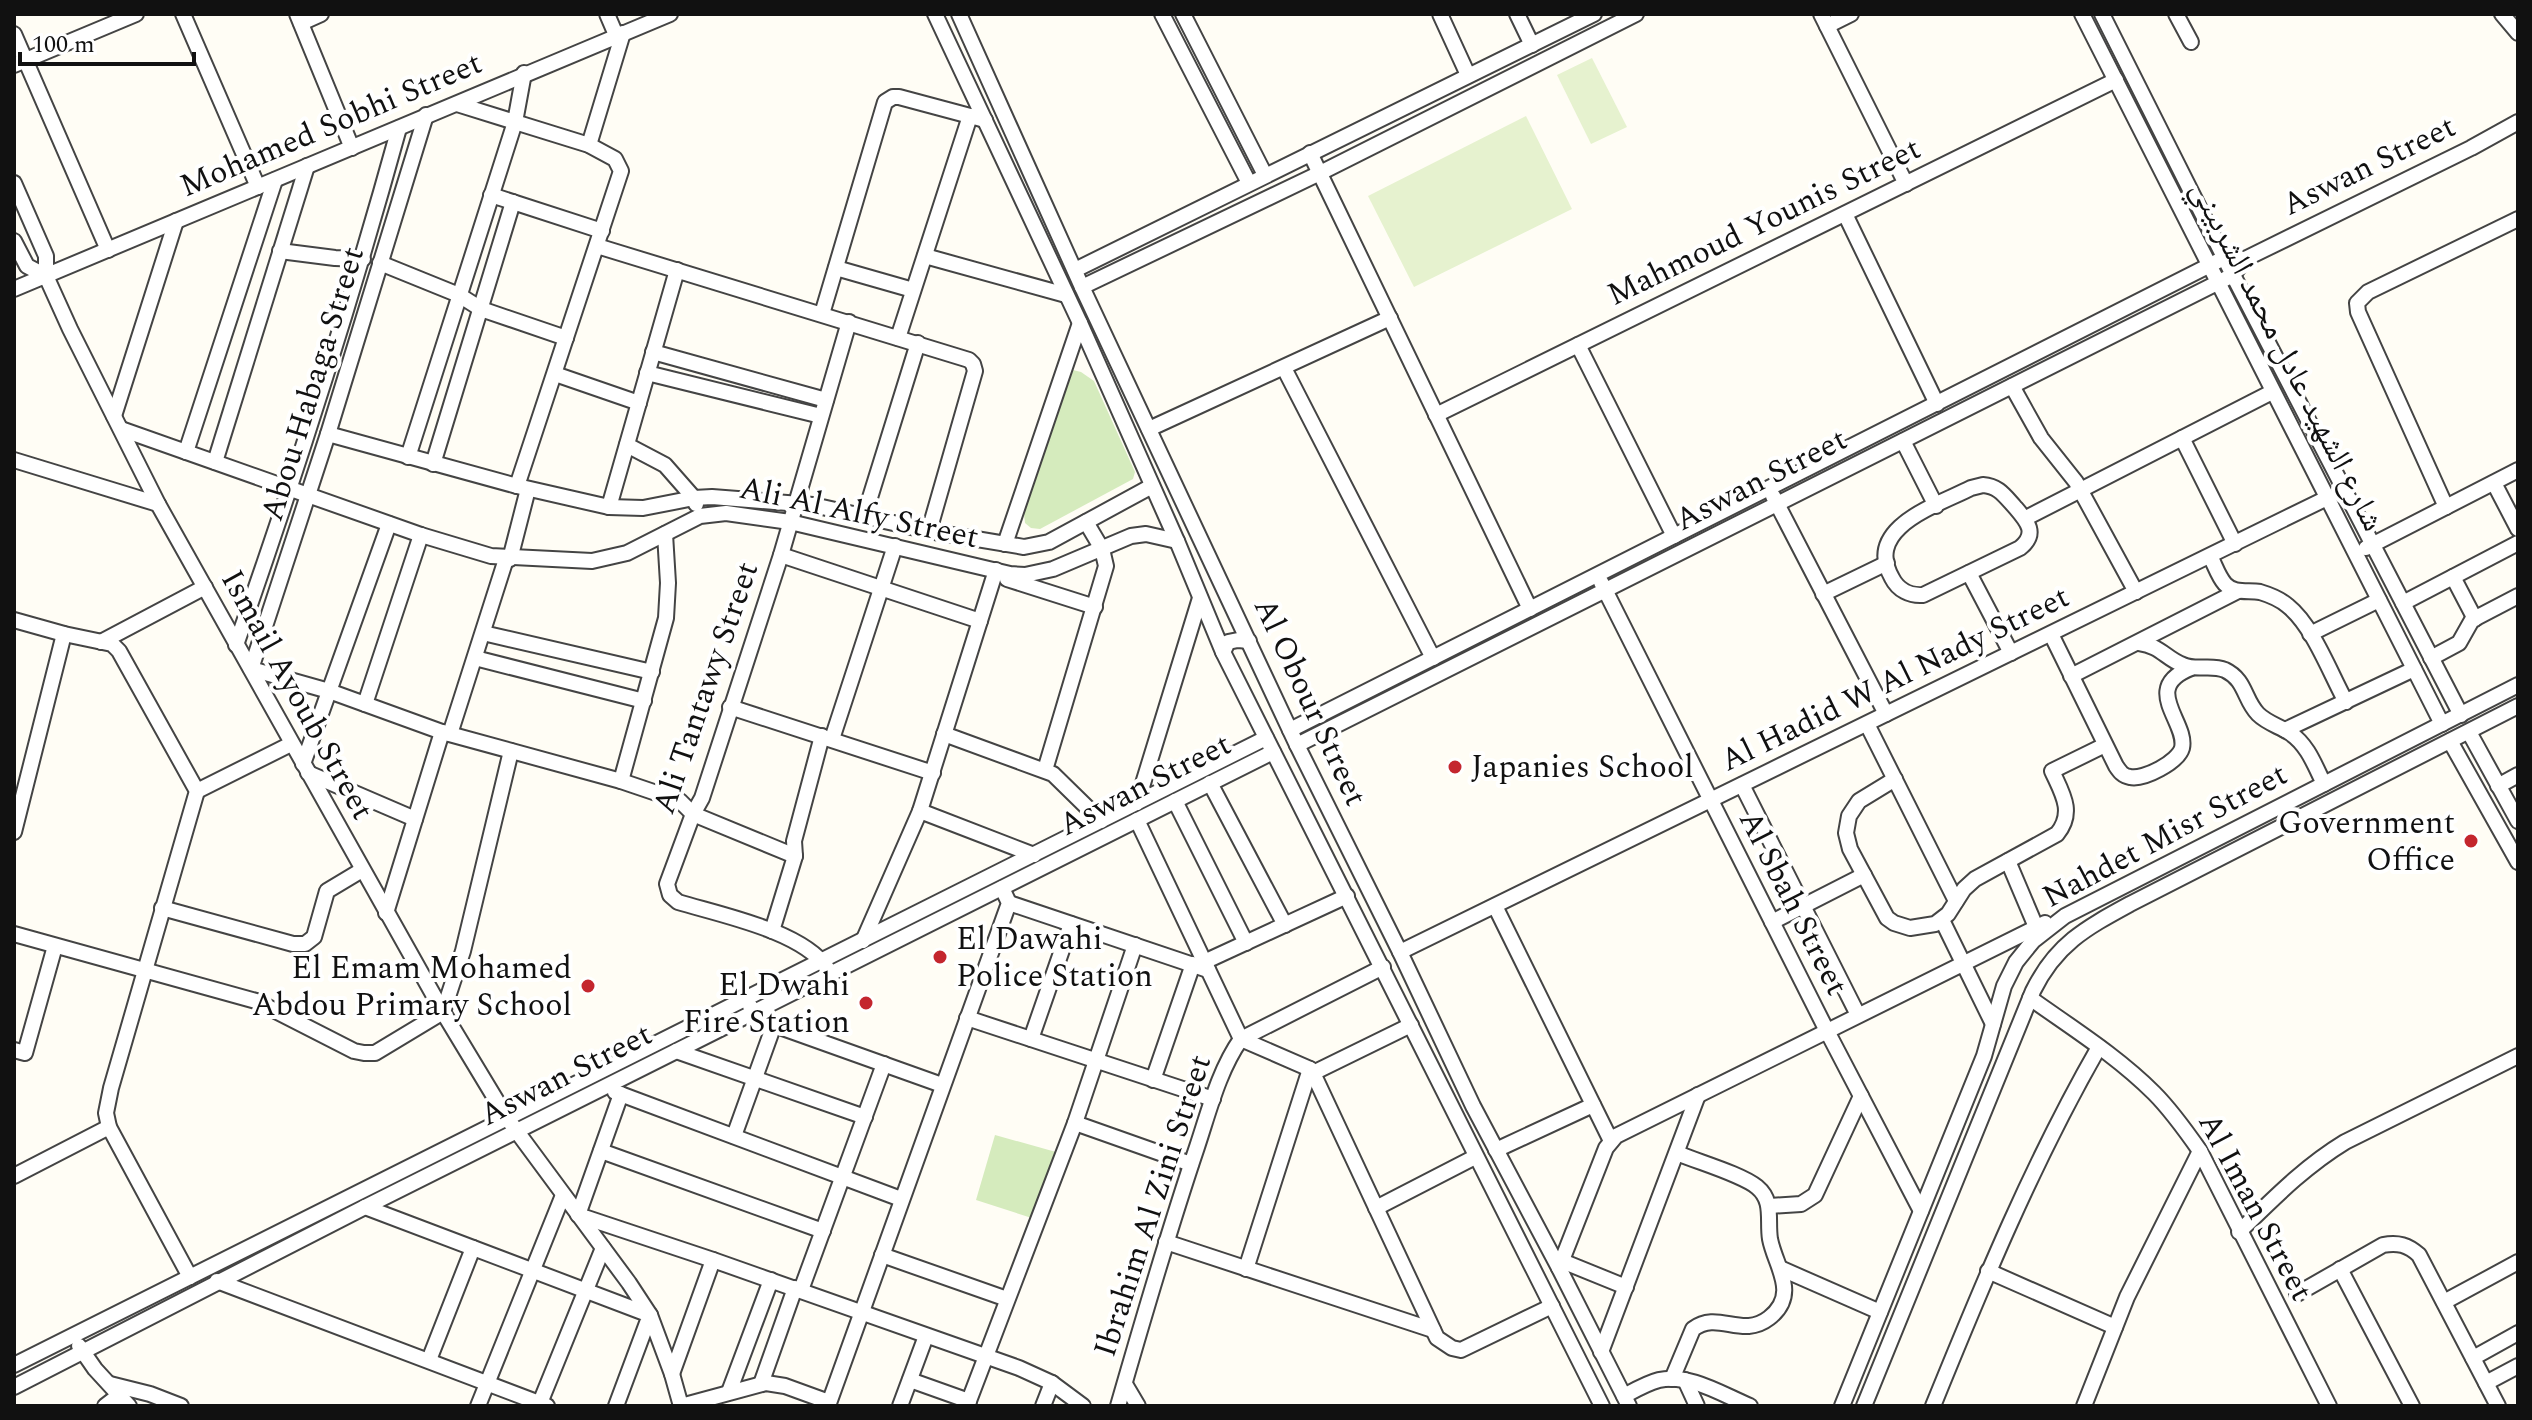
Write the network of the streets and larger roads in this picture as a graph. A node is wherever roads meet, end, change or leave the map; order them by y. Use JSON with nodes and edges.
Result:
{"nodes":[{"id":1,"x":136,"y":14,"type":"edge"},
{"id":2,"x":183,"y":14,"type":"edge"},
{"id":3,"x":321,"y":14,"type":"edge"},
{"id":4,"x":607,"y":14,"type":"edge"},
{"id":5,"x":670,"y":14,"type":"edge"},
{"id":6,"x":935,"y":14,"type":"edge"},
{"id":7,"x":959,"y":14,"type":"edge"},
{"id":8,"x":1162,"y":14,"type":"edge"},
{"id":9,"x":1183,"y":14,"type":"edge"},
{"id":10,"x":1440,"y":14,"type":"edge"},
{"id":11,"x":1517,"y":14,"type":"edge"},
{"id":12,"x":1594,"y":14,"type":"edge"},
{"id":13,"x":1636,"y":14,"type":"edge"},
{"id":14,"x":1851,"y":14,"type":"edge"},
{"id":15,"x":2082,"y":14,"type":"edge"},
{"id":16,"x":2102,"y":14,"type":"edge"},
{"id":17,"x":2176,"y":14,"type":"edge"},
{"id":18,"x":2502,"y":14,"type":"edge"},
{"id":19,"x":299,"y":18,"type":"edge"},
{"id":20,"x":1824,"y":20,"type":"edge"},
{"id":21,"x":2518,"y":33,"type":"edge"},
{"id":22,"x":14,"y":34,"type":"edge"},
{"id":23,"x":619,"y":34,"type":"junction"},
{"id":24,"x":2191,"y":42,"type":"dead end"},
{"id":25,"x":973,"y":44,"type":"junction"},
{"id":26,"x":1532,"y":45,"type":"junction"},
{"id":27,"x":955,"y":57,"type":"junction"},
{"id":28,"x":20,"y":63,"type":"edge"},
{"id":29,"x":524,"y":73,"type":"junction"},
{"id":30,"x":1468,"y":75,"type":"junction"},
{"id":31,"x":2116,"y":80,"type":"junction"},
{"id":32,"x":991,"y":85,"type":"junction"},
{"id":33,"x":970,"y":91,"type":"junction"},
{"id":34,"x":457,"y":104,"type":"junction"},
{"id":35,"x":426,"y":115,"type":"junction"},
{"id":36,"x":977,"y":118,"type":"junction"},
{"id":37,"x":515,"y":122,"type":"junction"},
{"id":38,"x":2518,"y":122,"type":"edge"},
{"id":39,"x":399,"y":128,"type":"junction"},
{"id":40,"x":589,"y":145,"type":"junction"},
{"id":41,"x":352,"y":148,"type":"junction"},
{"id":42,"x":1310,"y":153,"type":"junction"},
{"id":43,"x":307,"y":166,"type":"junction"},
{"id":44,"x":1320,"y":173,"type":"junction"},
{"id":45,"x":1265,"y":175,"type":"junction"},
{"id":46,"x":275,"y":180,"type":"junction"},
{"id":47,"x":14,"y":183,"type":"edge"},
{"id":48,"x":1249,"y":183,"type":"junction"},
{"id":49,"x":1906,"y":184,"type":"junction"},
{"id":50,"x":258,"y":187,"type":"junction"},
{"id":51,"x":491,"y":195,"type":"junction"},
{"id":52,"x":513,"y":202,"type":"junction"},
{"id":53,"x":1845,"y":214,"type":"junction"},
{"id":54,"x":2518,"y":219,"type":"edge"},
{"id":55,"x":176,"y":221,"type":"junction"},
{"id":56,"x":602,"y":231,"type":"junction"},
{"id":57,"x":14,"y":241,"type":"edge"},
{"id":58,"x":597,"y":246,"type":"junction"},
{"id":59,"x":108,"y":250,"type":"junction"},
{"id":60,"x":280,"y":251,"type":"junction"},
{"id":61,"x":925,"y":256,"type":"junction"},
{"id":62,"x":2224,"y":258,"type":"junction"},
{"id":63,"x":363,"y":259,"type":"junction"},
{"id":64,"x":2245,"y":259,"type":"junction"},
{"id":65,"x":380,"y":263,"type":"junction"},
{"id":66,"x":2209,"y":266,"type":"junction"},
{"id":67,"x":836,"y":268,"type":"junction"},
{"id":68,"x":677,"y":270,"type":"junction"},
{"id":69,"x":1075,"y":270,"type":"junction"},
{"id":70,"x":2233,"y":275,"type":"junction"},
{"id":71,"x":46,"y":276,"type":"junction"},
{"id":72,"x":2217,"y":283,"type":"junction"},
{"id":73,"x":1082,"y":287,"type":"junction"},
{"id":74,"x":14,"y":289,"type":"edge"},
{"id":75,"x":913,"y":290,"type":"junction"},
{"id":76,"x":459,"y":295,"type":"junction"},
{"id":77,"x":1066,"y":295,"type":"junction"},
{"id":78,"x":481,"y":309,"type":"junction"},
{"id":79,"x":822,"y":314,"type":"junction"},
{"id":80,"x":1390,"y":318,"type":"junction"},
{"id":81,"x":849,"y":322,"type":"junction"},
{"id":82,"x":1080,"y":323,"type":"junction"},
{"id":83,"x":566,"y":338,"type":"junction"},
{"id":84,"x":898,"y":338,"type":"junction"},
{"id":85,"x":918,"y":343,"type":"junction"},
{"id":86,"x":1578,"y":345,"type":"junction"},
{"id":87,"x":653,"y":352,"type":"junction"},
{"id":88,"x":1284,"y":368,"type":"junction"},
{"id":89,"x":647,"y":373,"type":"junction"},
{"id":90,"x":555,"y":374,"type":"junction"},
{"id":91,"x":2012,"y":386,"type":"junction"},
{"id":92,"x":2272,"y":392,"type":"junction"},
{"id":93,"x":826,"y":400,"type":"junction"},
{"id":94,"x":639,"y":403,"type":"junction"},
{"id":95,"x":1937,"y":404,"type":"junction"},
{"id":96,"x":1436,"y":415,"type":"junction"},
{"id":97,"x":821,"y":416,"type":"junction"},
{"id":98,"x":118,"y":423,"type":"junction"},
{"id":99,"x":1149,"y":429,"type":"junction"},
{"id":100,"x":328,"y":434,"type":"junction"},
{"id":101,"x":2182,"y":438,"type":"junction"},
{"id":102,"x":1903,"y":441,"type":"junction"},
{"id":103,"x":627,"y":445,"type":"junction"},
{"id":104,"x":186,"y":452,"type":"junction"},
{"id":105,"x":408,"y":457,"type":"junction"},
{"id":106,"x":14,"y":460,"type":"edge"},
{"id":107,"x":215,"y":462,"type":"junction"},
{"id":108,"x":433,"y":464,"type":"junction"},
{"id":109,"x":2518,"y":470,"type":"edge"},
{"id":110,"x":2494,"y":483,"type":"junction"},
{"id":111,"x":1152,"y":486,"type":"junction"},
{"id":112,"x":523,"y":488,"type":"junction"},
{"id":113,"x":291,"y":489,"type":"junction"},
{"id":114,"x":1768,"y":489,"type":"junction"},
{"id":115,"x":2081,"y":490,"type":"junction"},
{"id":116,"x":308,"y":495,"type":"junction"},
{"id":117,"x":694,"y":498,"type":"junction"},
{"id":118,"x":2327,"y":498,"type":"junction"},
{"id":119,"x":158,"y":504,"type":"junction"},
{"id":120,"x":1777,"y":504,"type":"junction"},
{"id":121,"x":795,"y":505,"type":"junction"},
{"id":122,"x":1936,"y":506,"type":"junction"},
{"id":123,"x":609,"y":507,"type":"junction"},
{"id":124,"x":2446,"y":507,"type":"junction"},
{"id":125,"x":700,"y":516,"type":"junction"},
{"id":126,"x":864,"y":517,"type":"junction"},
{"id":127,"x":2026,"y":518,"type":"junction"},
{"id":128,"x":790,"y":522,"type":"junction"},
{"id":129,"x":1086,"y":522,"type":"junction"},
{"id":130,"x":389,"y":524,"type":"junction"},
{"id":131,"x":2518,"y":529,"type":"edge"},
{"id":132,"x":929,"y":531,"type":"junction"},
{"id":133,"x":665,"y":534,"type":"junction"},
{"id":134,"x":421,"y":535,"type":"junction"},
{"id":135,"x":1674,"y":536,"type":"junction"},
{"id":136,"x":1177,"y":541,"type":"junction"},
{"id":137,"x":2518,"y":543,"type":"edge"},
{"id":138,"x":1005,"y":544,"type":"junction"},
{"id":139,"x":2235,"y":544,"type":"junction"},
{"id":140,"x":2372,"y":544,"type":"junction"},
{"id":141,"x":895,"y":546,"type":"junction"},
{"id":142,"x":1102,"y":549,"type":"junction"},
{"id":143,"x":2355,"y":553,"type":"junction"},
{"id":144,"x":781,"y":555,"type":"junction"},
{"id":145,"x":2210,"y":556,"type":"junction"},
{"id":146,"x":508,"y":559,"type":"junction"},
{"id":147,"x":1887,"y":563,"type":"junction"},
{"id":148,"x":996,"y":573,"type":"junction"},
{"id":149,"x":1969,"y":573,"type":"junction"},
{"id":150,"x":1598,"y":575,"type":"junction"},
{"id":151,"x":2453,"y":577,"type":"junction"},
{"id":152,"x":1224,"y":585,"type":"junction"},
{"id":153,"x":205,"y":587,"type":"junction"},
{"id":154,"x":881,"y":588,"type":"junction"},
{"id":155,"x":1605,"y":590,"type":"junction"},
{"id":156,"x":2238,"y":591,"type":"junction"},
{"id":157,"x":2136,"y":592,"type":"junction"},
{"id":158,"x":1823,"y":594,"type":"junction"},
{"id":159,"x":1199,"y":596,"type":"junction"},
{"id":160,"x":2518,"y":596,"type":"edge"},
{"id":161,"x":2379,"y":600,"type":"junction"},
{"id":162,"x":2403,"y":603,"type":"junction"},
{"id":163,"x":1095,"y":607,"type":"junction"},
{"id":164,"x":1530,"y":609,"type":"junction"},
{"id":165,"x":2475,"y":619,"type":"junction"},
{"id":166,"x":14,"y":620,"type":"edge"},
{"id":167,"x":980,"y":621,"type":"junction"},
{"id":168,"x":483,"y":633,"type":"junction"},
{"id":169,"x":64,"y":634,"type":"junction"},
{"id":170,"x":2051,"y":634,"type":"junction"},
{"id":171,"x":2310,"y":634,"type":"junction"},
{"id":172,"x":1249,"y":641,"type":"junction"},
{"id":173,"x":101,"y":642,"type":"junction"},
{"id":174,"x":2139,"y":643,"type":"junction"},
{"id":175,"x":236,"y":645,"type":"junction"},
{"id":176,"x":1223,"y":652,"type":"junction"},
{"id":177,"x":2011,"y":653,"type":"junction"},
{"id":178,"x":475,"y":658,"type":"junction"},
{"id":179,"x":1433,"y":658,"type":"junction"},
{"id":180,"x":2431,"y":658,"type":"junction"},
{"id":181,"x":2191,"y":668,"type":"junction"},
{"id":182,"x":251,"y":669,"type":"junction"},
{"id":183,"x":2414,"y":669,"type":"junction"},
{"id":184,"x":652,"y":672,"type":"junction"},
{"id":185,"x":2071,"y":676,"type":"junction"},
{"id":186,"x":2518,"y":685,"type":"edge"},
{"id":187,"x":329,"y":691,"type":"junction"},
{"id":188,"x":644,"y":701,"type":"junction"},
{"id":189,"x":2346,"y":702,"type":"junction"},
{"id":190,"x":365,"y":704,"type":"junction"},
{"id":191,"x":2518,"y":706,"type":"edge"},
{"id":192,"x":730,"y":707,"type":"junction"},
{"id":193,"x":1886,"y":714,"type":"junction"},
{"id":194,"x":2461,"y":715,"type":"junction"},
{"id":195,"x":1867,"y":724,"type":"junction"},
{"id":196,"x":2442,"y":724,"type":"junction"},
{"id":197,"x":1290,"y":730,"type":"junction"},
{"id":198,"x":2285,"y":730,"type":"junction"},
{"id":199,"x":2469,"y":732,"type":"junction"},
{"id":200,"x":446,"y":733,"type":"junction"},
{"id":201,"x":944,"y":734,"type":"junction"},
{"id":202,"x":827,"y":738,"type":"junction"},
{"id":203,"x":1266,"y":738,"type":"junction"},
{"id":204,"x":2450,"y":741,"type":"junction"},
{"id":205,"x":291,"y":744,"type":"junction"},
{"id":206,"x":1297,"y":745,"type":"junction"},
{"id":207,"x":2105,"y":745,"type":"junction"},
{"id":208,"x":511,"y":751,"type":"junction"},
{"id":209,"x":1273,"y":752,"type":"junction"},
{"id":210,"x":305,"y":768,"type":"junction"},
{"id":211,"x":1045,"y":770,"type":"junction"},
{"id":212,"x":933,"y":773,"type":"junction"},
{"id":213,"x":2518,"y":775,"type":"edge"},
{"id":214,"x":1895,"y":779,"type":"junction"},
{"id":215,"x":621,"y":781,"type":"junction"},
{"id":216,"x":1210,"y":783,"type":"junction"},
{"id":217,"x":2324,"y":784,"type":"junction"},
{"id":218,"x":1742,"y":785,"type":"junction"},
{"id":219,"x":2498,"y":786,"type":"junction"},
{"id":220,"x":197,"y":791,"type":"junction"},
{"id":221,"x":1711,"y":800,"type":"junction"},
{"id":222,"x":1175,"y":801,"type":"junction"},
{"id":223,"x":17,"y":803,"type":"edge"},
{"id":224,"x":1137,"y":803,"type":"junction"},
{"id":225,"x":920,"y":811,"type":"junction"},
{"id":226,"x":693,"y":814,"type":"junction"},
{"id":227,"x":415,"y":819,"type":"junction"},
{"id":228,"x":1137,"y":820,"type":"junction"},
{"id":229,"x":1101,"y":821,"type":"junction"},
{"id":230,"x":2518,"y":821,"type":"edge"},
{"id":231,"x":14,"y":832,"type":"edge"},
{"id":232,"x":2194,"y":849,"type":"junction"},
{"id":233,"x":1034,"y":855,"type":"junction"},
{"id":234,"x":795,"y":856,"type":"junction"},
{"id":235,"x":2008,"y":861,"type":"junction"},
{"id":236,"x":2518,"y":862,"type":"edge"},
{"id":237,"x":2205,"y":864,"type":"junction"},
{"id":238,"x":2162,"y":866,"type":"junction"},
{"id":239,"x":362,"y":870,"type":"junction"},
{"id":240,"x":1864,"y":875,"type":"junction"},
{"id":241,"x":2175,"y":880,"type":"junction"},
{"id":242,"x":1002,"y":888,"type":"junction"},
{"id":243,"x":1347,"y":896,"type":"junction"},
{"id":244,"x":1956,"y":901,"type":"junction"},
{"id":245,"x":1009,"y":903,"type":"junction"},
{"id":246,"x":1495,"y":906,"type":"junction"},
{"id":247,"x":1803,"y":906,"type":"junction"},
{"id":248,"x":162,"y":908,"type":"junction"},
{"id":249,"x":386,"y":913,"type":"junction"},
{"id":250,"x":2065,"y":916,"type":"junction"},
{"id":251,"x":1942,"y":920,"type":"junction"},
{"id":252,"x":1772,"y":922,"type":"junction"},
{"id":253,"x":1071,"y":924,"type":"junction"},
{"id":254,"x":1285,"y":925,"type":"junction"},
{"id":255,"x":2036,"y":927,"type":"junction"},
{"id":256,"x":772,"y":931,"type":"junction"},
{"id":257,"x":14,"y":934,"type":"edge"},
{"id":258,"x":863,"y":941,"type":"junction"},
{"id":259,"x":1246,"y":943,"type":"junction"},
{"id":260,"x":1135,"y":945,"type":"junction"},
{"id":261,"x":55,"y":946,"type":"junction"},
{"id":262,"x":1400,"y":952,"type":"junction"},
{"id":263,"x":1963,"y":963,"type":"junction"},
{"id":264,"x":1202,"y":965,"type":"junction"},
{"id":265,"x":826,"y":967,"type":"junction"},
{"id":266,"x":1383,"y":967,"type":"junction"},
{"id":267,"x":144,"y":970,"type":"junction"},
{"id":268,"x":1421,"y":995,"type":"junction"},
{"id":269,"x":2030,"y":998,"type":"junction"},
{"id":270,"x":1401,"y":1003,"type":"junction"},
{"id":271,"x":750,"y":1005,"type":"junction"},
{"id":272,"x":443,"y":1012,"type":"junction"},
{"id":273,"x":1858,"y":1015,"type":"junction"},
{"id":274,"x":967,"y":1018,"type":"junction"},
{"id":275,"x":1993,"y":1024,"type":"junction"},
{"id":276,"x":774,"y":1025,"type":"junction"},
{"id":277,"x":1411,"y":1025,"type":"junction"},
{"id":278,"x":1827,"y":1031,"type":"junction"},
{"id":279,"x":1031,"y":1039,"type":"junction"},
{"id":280,"x":1241,"y":1039,"type":"junction"},
{"id":281,"x":2099,"y":1047,"type":"junction"},
{"id":282,"x":14,"y":1050,"type":"edge"},
{"id":283,"x":676,"y":1051,"type":"junction"},
{"id":284,"x":2518,"y":1056,"type":"edge"},
{"id":285,"x":1097,"y":1061,"type":"junction"},
{"id":286,"x":884,"y":1064,"type":"junction"},
{"id":287,"x":1311,"y":1071,"type":"junction"},
{"id":288,"x":755,"y":1078,"type":"junction"},
{"id":289,"x":1153,"y":1080,"type":"junction"},
{"id":290,"x":942,"y":1085,"type":"junction"},
{"id":291,"x":604,"y":1087,"type":"junction"},
{"id":292,"x":621,"y":1094,"type":"junction"},
{"id":293,"x":1698,"y":1095,"type":"junction"},
{"id":294,"x":1861,"y":1096,"type":"junction"},
{"id":295,"x":1213,"y":1099,"type":"junction"},
{"id":296,"x":1593,"y":1105,"type":"junction"},
{"id":297,"x":865,"y":1117,"type":"junction"},
{"id":298,"x":507,"y":1118,"type":"junction"},
{"id":299,"x":1075,"y":1123,"type":"junction"},
{"id":300,"x":109,"y":1127,"type":"junction"},
{"id":301,"x":517,"y":1132,"type":"junction"},
{"id":302,"x":734,"y":1136,"type":"junction"},
{"id":303,"x":1611,"y":1141,"type":"junction"},
{"id":304,"x":1496,"y":1150,"type":"junction"},
{"id":305,"x":601,"y":1151,"type":"junction"},
{"id":306,"x":2200,"y":1151,"type":"junction"},
{"id":307,"x":1677,"y":1153,"type":"junction"},
{"id":308,"x":1475,"y":1157,"type":"junction"},
{"id":309,"x":1191,"y":1164,"type":"junction"},
{"id":310,"x":14,"y":1176,"type":"edge"},
{"id":311,"x":843,"y":1177,"type":"junction"},
{"id":312,"x":563,"y":1195,"type":"junction"},
{"id":313,"x":901,"y":1199,"type":"junction"},
{"id":314,"x":1770,"y":1206,"type":"junction"},
{"id":315,"x":365,"y":1207,"type":"junction"},
{"id":316,"x":1376,"y":1208,"type":"junction"},
{"id":317,"x":1921,"y":1211,"type":"junction"},
{"id":318,"x":578,"y":1215,"type":"junction"},
{"id":319,"x":823,"y":1231,"type":"junction"},
{"id":320,"x":2239,"y":1232,"type":"junction"},
{"id":321,"x":1166,"y":1242,"type":"junction"},
{"id":322,"x":473,"y":1248,"type":"junction"},
{"id":323,"x":603,"y":1248,"type":"junction"},
{"id":324,"x":882,"y":1255,"type":"junction"},
{"id":325,"x":713,"y":1260,"type":"junction"},
{"id":326,"x":2518,"y":1262,"type":"edge"},
{"id":327,"x":1560,"y":1264,"type":"junction"},
{"id":328,"x":1246,"y":1269,"type":"junction"},
{"id":329,"x":1782,"y":1269,"type":"junction"},
{"id":330,"x":2340,"y":1269,"type":"junction"},
{"id":331,"x":531,"y":1270,"type":"junction"},
{"id":332,"x":1988,"y":1271,"type":"junction"},
{"id":333,"x":190,"y":1277,"type":"junction"},
{"id":334,"x":771,"y":1280,"type":"junction"},
{"id":335,"x":217,"y":1281,"type":"junction"},
{"id":336,"x":1626,"y":1287,"type":"junction"},
{"id":337,"x":798,"y":1289,"type":"junction"},
{"id":338,"x":585,"y":1291,"type":"junction"},
{"id":339,"x":2297,"y":1294,"type":"dead end"},
{"id":340,"x":1007,"y":1299,"type":"junction"},
{"id":341,"x":2444,"y":1302,"type":"junction"},
{"id":342,"x":1552,"y":1306,"type":"junction"},
{"id":343,"x":861,"y":1312,"type":"junction"},
{"id":344,"x":1880,"y":1312,"type":"junction"},
{"id":345,"x":650,"y":1315,"type":"junction"},
{"id":346,"x":2115,"y":1327,"type":"junction"},
{"id":347,"x":1433,"y":1330,"type":"junction"},
{"id":348,"x":2518,"y":1333,"type":"edge"},
{"id":349,"x":73,"y":1335,"type":"junction"},
{"id":350,"x":926,"y":1336,"type":"junction"},
{"id":351,"x":82,"y":1352,"type":"junction"},
{"id":352,"x":1601,"y":1352,"type":"junction"},
{"id":353,"x":985,"y":1356,"type":"junction"},
{"id":354,"x":2473,"y":1358,"type":"junction"},
{"id":355,"x":429,"y":1360,"type":"junction"},
{"id":356,"x":14,"y":1365,"type":"edge"},
{"id":357,"x":2518,"y":1366,"type":"edge"},
{"id":358,"x":672,"y":1374,"type":"junction"},
{"id":359,"x":1679,"y":1379,"type":"junction"},
{"id":360,"x":910,"y":1380,"type":"junction"},
{"id":361,"x":487,"y":1383,"type":"junction"},
{"id":362,"x":1052,"y":1383,"type":"junction"},
{"id":363,"x":2486,"y":1383,"type":"junction"},
{"id":364,"x":761,"y":1384,"type":"junction"},
{"id":365,"x":1125,"y":1384,"type":"junction"},
{"id":366,"x":14,"y":1387,"type":"edge"},
{"id":367,"x":729,"y":1392,"type":"junction"},
{"id":368,"x":119,"y":1395,"type":"edge"},
{"id":369,"x":1626,"y":1401,"type":"edge"},
{"id":370,"x":968,"y":1403,"type":"edge"},
{"id":371,"x":828,"y":1404,"type":"edge"},
{"id":372,"x":544,"y":1405,"type":"edge"},
{"id":373,"x":105,"y":1406,"type":"edge"},
{"id":374,"x":181,"y":1406,"type":"edge"},
{"id":375,"x":478,"y":1406,"type":"edge"},
{"id":376,"x":616,"y":1406,"type":"edge"},
{"id":377,"x":681,"y":1406,"type":"edge"},
{"id":378,"x":900,"y":1406,"type":"edge"},
{"id":379,"x":1043,"y":1406,"type":"edge"},
{"id":380,"x":1083,"y":1406,"type":"edge"},
{"id":381,"x":1118,"y":1406,"type":"edge"},
{"id":382,"x":1138,"y":1406,"type":"edge"},
{"id":383,"x":1602,"y":1406,"type":"edge"},
{"id":384,"x":1697,"y":1406,"type":"edge"},
{"id":385,"x":1750,"y":1406,"type":"edge"},
{"id":386,"x":1842,"y":1406,"type":"edge"},
{"id":387,"x":1864,"y":1406,"type":"edge"},
{"id":388,"x":1933,"y":1406,"type":"edge"},
{"id":389,"x":2084,"y":1406,"type":"edge"},
{"id":390,"x":2329,"y":1406,"type":"edge"},
{"id":391,"x":2412,"y":1406,"type":"edge"},
{"id":392,"x":2498,"y":1406,"type":"edge"}],
"edges":[{"from":1,"to":28,"type":"street"},
{"from":2,"to":50,"type":"street"},
{"from":3,"to":19,"type":"street"},
{"from":4,"to":23,"type":"street"},
{"from":5,"to":23,"type":"street","name":"Mohamed Sobhi Street"},
{"from":6,"to":27,"type":"street","name":"Al Obour Street"},
{"from":7,"to":25,"type":"street","name":"Al Obour Street"},
{"from":8,"to":48,"type":"street"},
{"from":9,"to":45,"type":"street"},
{"from":10,"to":30,"type":"street"},
{"from":11,"to":26,"type":"street"},
{"from":12,"to":26,"type":"street"},
{"from":13,"to":44,"type":"street"},
{"from":14,"to":20,"type":"street"},
{"from":15,"to":31,"type":"street","name":"شارع الشهيد عادل محمد الشربيني"},
{"from":16,"to":62,"type":"street","name":"شارع الشهيد عادل محمد الشربيني"},
{"from":17,"to":24,"type":"street"},
{"from":18,"to":21,"type":"street"},
{"from":19,"to":41,"type":"street"},
{"from":20,"to":49,"type":"street"},
{"from":22,"to":28,"type":"street"},
{"from":23,"to":29,"type":"street","name":"Mohamed Sobhi Street"},
{"from":23,"to":40,"type":"street"},
{"from":25,"to":27,"type":"street"},
{"from":25,"to":32,"type":"street","name":"Al Obour Street"},
{"from":26,"to":30,"type":"street"},
{"from":27,"to":33,"type":"street","name":"Al Obour Street"},
{"from":28,"to":59,"type":"street"},
{"from":29,"to":34,"type":"street","name":"Mohamed Sobhi Street"},
{"from":29,"to":37,"type":"street"},
{"from":30,"to":42,"type":"street"},
{"from":31,"to":49,"type":"street","name":"Mahmoud Younis Street"},
{"from":31,"to":66,"type":"street","name":"شارع الشهيد عادل محمد الشربيني"},
{"from":32,"to":33,"type":"street"},
{"from":32,"to":69,"type":"street","name":"Al Obour Street"},
{"from":33,"to":36,"type":"street","name":"Al Obour Street"},
{"from":34,"to":35,"type":"street","name":"Mohamed Sobhi Street"},
{"from":34,"to":37,"type":"street"},
{"from":35,"to":39,"type":"street","name":"Mohamed Sobhi Street"},
{"from":35,"to":65,"type":"street","name":"Abou Habaga Street"},
{"from":36,"to":61,"type":"street"},
{"from":36,"to":67,"type":"street"},
{"from":36,"to":77,"type":"street","name":"Al Obour Street"},
{"from":37,"to":40,"type":"street"},
{"from":37,"to":51,"type":"street"},
{"from":38,"to":64,"type":"street","name":"Aswan Street"},
{"from":39,"to":41,"type":"street","name":"Mohamed Sobhi Street"},
{"from":39,"to":63,"type":"street","name":"Abou Habaga Street"},
{"from":40,"to":56,"type":"street"},
{"from":41,"to":43,"type":"street","name":"Mohamed Sobhi Street"},
{"from":42,"to":44,"type":"street"},
{"from":42,"to":45,"type":"street"},
{"from":43,"to":46,"type":"street","name":"Mohamed Sobhi Street"},
{"from":43,"to":60,"type":"street"},
{"from":44,"to":73,"type":"street"},
{"from":44,"to":80,"type":"street"},
{"from":45,"to":48,"type":"street"},
{"from":46,"to":50,"type":"street","name":"Mohamed Sobhi Street"},
{"from":46,"to":104,"type":"street"},
{"from":47,"to":71,"type":"street"},
{"from":48,"to":69,"type":"street"},
{"from":49,"to":53,"type":"street","name":"Mahmoud Younis Street"},
{"from":50,"to":55,"type":"street","name":"Mohamed Sobhi Street"},
{"from":51,"to":52,"type":"street"},
{"from":51,"to":76,"type":"street"},
{"from":52,"to":56,"type":"street"},
{"from":52,"to":78,"type":"street"},
{"from":53,"to":86,"type":"street","name":"Mahmoud Younis Street"},
{"from":53,"to":95,"type":"street"},
{"from":54,"to":124,"type":"street"},
{"from":55,"to":59,"type":"street","name":"Mohamed Sobhi Street"},
{"from":55,"to":98,"type":"street"},
{"from":56,"to":58,"type":"street"},
{"from":57,"to":71,"type":"street"},
{"from":58,"to":68,"type":"street"},
{"from":58,"to":83,"type":"street"},
{"from":59,"to":71,"type":"street","name":"Mohamed Sobhi Street"},
{"from":60,"to":63,"type":"street"},
{"from":60,"to":107,"type":"street"},
{"from":61,"to":75,"type":"street"},
{"from":61,"to":77,"type":"street"},
{"from":62,"to":64,"type":"street","name":"Aswan Street"},
{"from":62,"to":66,"type":"street","name":"Aswan Street"},
{"from":62,"to":70,"type":"street","name":"شارع الشهيد عادل محمد الشربيني"},
{"from":63,"to":113,"type":"street","name":"Abou Habaga Street"},
{"from":64,"to":70,"type":"street","name":"Aswan Street"},
{"from":65,"to":76,"type":"street"},
{"from":65,"to":100,"type":"street","name":"Abou Habaga Street"},
{"from":66,"to":72,"type":"street","name":"شارع الشهيد عادل محمد الشربيني"},
{"from":66,"to":95,"type":"street","name":"Aswan Street"},
{"from":67,"to":75,"type":"street"},
{"from":67,"to":79,"type":"street"},
{"from":68,"to":79,"type":"street"},
{"from":68,"to":87,"type":"street"},
{"from":69,"to":73,"type":"street","name":"Al Obour Street"},
{"from":70,"to":72,"type":"street","name":"Aswan Street"},
{"from":70,"to":140,"type":"street","name":"شارع الشهيد عادل محمد الشربيني"},
{"from":71,"to":74,"type":"street","name":"Mohamed Sobhi Street"},
{"from":71,"to":98,"type":"street","name":"Ismail Ayoub Street"},
{"from":72,"to":91,"type":"street","name":"Aswan Street"},
{"from":72,"to":92,"type":"street","name":"شارع الشهيد عادل محمد الشربيني"},
{"from":73,"to":99,"type":"street","name":"Al Obour Street"},
{"from":75,"to":84,"type":"street"},
{"from":76,"to":78,"type":"street"},
{"from":76,"to":105,"type":"street"},
{"from":77,"to":82,"type":"street","name":"Al Obour Street"},
{"from":78,"to":83,"type":"street"},
{"from":78,"to":108,"type":"street"},
{"from":79,"to":81,"type":"street"},
{"from":80,"to":88,"type":"street"},
{"from":80,"to":96,"type":"street"},
{"from":81,"to":84,"type":"street"},
{"from":81,"to":93,"type":"street","name":"Ali Tantawy Street"},
{"from":82,"to":111,"type":"street","name":"Al Obour Street"},
{"from":82,"to":138,"type":"street"},
{"from":83,"to":90,"type":"street"},
{"from":84,"to":85,"type":"street"},
{"from":85,"to":126,"type":"street"},
{"from":85,"to":132,"type":"street"},
{"from":86,"to":96,"type":"street","name":"Mahmoud Younis Street"},
{"from":86,"to":135,"type":"street"},
{"from":87,"to":89,"type":"street"},
{"from":87,"to":93,"type":"street"},
{"from":88,"to":99,"type":"street"},
{"from":88,"to":179,"type":"street"},
{"from":89,"to":94,"type":"street"},
{"from":89,"to":97,"type":"street"},
{"from":90,"to":94,"type":"street"},
{"from":90,"to":112,"type":"street"},
{"from":91,"to":102,"type":"street","name":"Aswan Street"},
{"from":91,"to":115,"type":"street"},
{"from":92,"to":101,"type":"street"},
{"from":92,"to":118,"type":"street","name":"شارع الشهيد عادل محمد الشربيني"},
{"from":93,"to":97,"type":"street","name":"Ali Tantawy Street"},
{"from":94,"to":103,"type":"street"},
{"from":95,"to":114,"type":"street","name":"Aswan Street"},
{"from":96,"to":164,"type":"street"},
{"from":97,"to":121,"type":"street","name":"Ali Tantawy Street"},
{"from":98,"to":104,"type":"street","name":"Ali Al Alfy Street"},
{"from":98,"to":119,"type":"street","name":"Ismail Ayoub Street"},
{"from":99,"to":152,"type":"street","name":"Al Obour Street"},
{"from":100,"to":105,"type":"street","name":"Ali Al Alfy Street"},
{"from":100,"to":116,"type":"street","name":"Abou Habaga Street"},
{"from":101,"to":115,"type":"street"},
{"from":101,"to":139,"type":"street"},
{"from":102,"to":120,"type":"street","name":"Aswan Street"},
{"from":102,"to":122,"type":"street"},
{"from":103,"to":117,"type":"street"},
{"from":103,"to":123,"type":"street"},
{"from":104,"to":107,"type":"street","name":"Ali Al Alfy Street"},
{"from":105,"to":108,"type":"street","name":"Ali Al Alfy Street"},
{"from":106,"to":119,"type":"street"},
{"from":107,"to":113,"type":"street","name":"Ali Al Alfy Street"},
{"from":108,"to":112,"type":"street","name":"Ali Al Alfy Street"},
{"from":109,"to":110,"type":"street"},
{"from":110,"to":124,"type":"street"},
{"from":110,"to":131,"type":"street"},
{"from":111,"to":129,"type":"street","name":"Ali Al Alfy Street"},
{"from":111,"to":136,"type":"street","name":"Al Obour Street"},
{"from":112,"to":123,"type":"street","name":"Ali Al Alfy Street"},
{"from":112,"to":146,"type":"street"},
{"from":113,"to":116,"type":"street","name":"Ali Al Alfy Street"},
{"from":113,"to":175,"type":"street","name":"Abou Habaga Street"},
{"from":114,"to":120,"type":"street"},
{"from":114,"to":135,"type":"street","name":"Aswan Street"},
{"from":115,"to":127,"type":"street"},
{"from":115,"to":157,"type":"street"},
{"from":116,"to":130,"type":"street","name":"Ali Al Alfy Street"},
{"from":116,"to":182,"type":"street","name":"Abou Habaga Street"},
{"from":117,"to":121,"type":"street","name":"Ali Al Alfy Street"},
{"from":117,"to":123,"type":"street","name":"Ali Al Alfy Street"},
{"from":117,"to":125,"type":"street"},
{"from":118,"to":139,"type":"street","name":"Al Hadid W Al Nady Street"},
{"from":118,"to":143,"type":"street","name":"شارع الشهيد عادل محمد الشربيني"},
{"from":119,"to":153,"type":"street","name":"Ismail Ayoub Street"},
{"from":120,"to":155,"type":"street","name":"Aswan Street"},
{"from":120,"to":158,"type":"street"},
{"from":121,"to":126,"type":"street","name":"Ali Al Alfy Street"},
{"from":121,"to":128,"type":"street","name":"Ali Tantawy Street"},
{"from":122,"to":127,"type":"street"},
{"from":122,"to":147,"type":"street"},
{"from":124,"to":140,"type":"street"},
{"from":125,"to":128,"type":"street","name":"Ali Al Alfy Street"},
{"from":125,"to":133,"type":"street","name":"Ali Al Alfy Street"},
{"from":126,"to":132,"type":"street","name":"Ali Al Alfy Street"},
{"from":127,"to":149,"type":"street"},
{"from":128,"to":141,"type":"street","name":"Ali Al Alfy Street"},
{"from":128,"to":144,"type":"street","name":"Ali Tantawy Street"},
{"from":129,"to":138,"type":"street","name":"Ali Al Alfy Street"},
{"from":129,"to":142,"type":"street"},
{"from":130,"to":134,"type":"street","name":"Ali Al Alfy Street"},
{"from":130,"to":187,"type":"street"},
{"from":132,"to":138,"type":"street","name":"Ali Al Alfy Street"},
{"from":133,"to":146,"type":"street","name":"Ali Al Alfy Street"},
{"from":133,"to":184,"type":"street"},
{"from":134,"to":146,"type":"street","name":"Ali Al Alfy Street"},
{"from":134,"to":190,"type":"street"},
{"from":135,"to":150,"type":"street","name":"Aswan Street"},
{"from":136,"to":142,"type":"street","name":"Ali Al Alfy Street"},
{"from":136,"to":159,"type":"street","name":"Al Obour Street"},
{"from":137,"to":151,"type":"street"},
{"from":139,"to":145,"type":"street","name":"Al Hadid W Al Nady Street"},
{"from":140,"to":143,"type":"street"},
{"from":140,"to":162,"type":"street","name":"شارع الشهيد عادل محمد الشربيني"},
{"from":141,"to":148,"type":"street","name":"Ali Al Alfy Street"},
{"from":141,"to":154,"type":"street"},
{"from":142,"to":148,"type":"street","name":"Ali Al Alfy Street"},
{"from":142,"to":163,"type":"street"},
{"from":143,"to":161,"type":"street","name":"شارع الشهيد عادل محمد الشربيني"},
{"from":144,"to":154,"type":"street"},
{"from":144,"to":192,"type":"street","name":"Ali Tantawy Street"},
{"from":145,"to":156,"type":"street"},
{"from":145,"to":157,"type":"street","name":"Al Hadid W Al Nady Street"},
{"from":146,"to":168,"type":"street"},
{"from":147,"to":149,"type":"street"},
{"from":147,"to":158,"type":"street"},
{"from":148,"to":163,"type":"street"},
{"from":148,"to":167,"type":"street"},
{"from":149,"to":177,"type":"street"},
{"from":150,"to":155,"type":"street","name":"Al Sbah Street"},
{"from":150,"to":164,"type":"street","name":"Aswan Street"},
{"from":151,"to":162,"type":"street"},
{"from":151,"to":165,"type":"street"},
{"from":152,"to":159,"type":"street"},
{"from":152,"to":172,"type":"street","name":"Al Obour Street"},
{"from":153,"to":173,"type":"street"},
{"from":153,"to":175,"type":"street","name":"Ismail Ayoub Street"},
{"from":154,"to":167,"type":"street"},
{"from":154,"to":202,"type":"street"},
{"from":155,"to":206,"type":"street","name":"Aswan Street"},
{"from":155,"to":221,"type":"street","name":"Al Sbah Street"},
{"from":156,"to":171,"type":"street"},
{"from":156,"to":174,"type":"street"},
{"from":157,"to":170,"type":"street","name":"Al Hadid W Al Nady Street"},
{"from":158,"to":193,"type":"street"},
{"from":159,"to":176,"type":"street","name":"Al Obour Street"},
{"from":159,"to":224,"type":"street"},
{"from":160,"to":165,"type":"street"},
{"from":161,"to":171,"type":"street"},
{"from":161,"to":183,"type":"street","name":"شارع الشهيد عادل محمد الشربيني"},
{"from":162,"to":180,"type":"street","name":"شارع الشهيد عادل محمد الشربيني"},
{"from":163,"to":211,"type":"street"},
{"from":164,"to":179,"type":"street","name":"Aswan Street"},
{"from":165,"to":180,"type":"street"},
{"from":166,"to":169,"type":"street"},
{"from":167,"to":201,"type":"street"},
{"from":168,"to":178,"type":"street"},
{"from":168,"to":184,"type":"street"},
{"from":169,"to":173,"type":"street"},
{"from":169,"to":223,"type":"street"},
{"from":170,"to":177,"type":"street","name":"Al Hadid W Al Nady Street"},
{"from":170,"to":185,"type":"street"},
{"from":171,"to":189,"type":"street"},
{"from":172,"to":176,"type":"street"},
{"from":172,"to":197,"type":"street","name":"Al Obour Street"},
{"from":173,"to":220,"type":"street"},
{"from":174,"to":181,"type":"street"},
{"from":174,"to":185,"type":"street"},
{"from":175,"to":182,"type":"street","name":"Ismail Ayoub Street"},
{"from":176,"to":203,"type":"street","name":"Al Obour Street"},
{"from":177,"to":193,"type":"street","name":"Al Hadid W Al Nady Street"},
{"from":178,"to":188,"type":"street"},
{"from":178,"to":200,"type":"street"},
{"from":179,"to":197,"type":"street","name":"Aswan Street"},
{"from":180,"to":194,"type":"street","name":"شارع الشهيد عادل محمد الشربيني"},
{"from":181,"to":198,"type":"street"},
{"from":181,"to":207,"type":"street"},
{"from":182,"to":187,"type":"street"},
{"from":182,"to":205,"type":"street","name":"Ismail Ayoub Street"},
{"from":183,"to":189,"type":"street"},
{"from":183,"to":196,"type":"street","name":"شارع الشهيد عادل محمد الشربيني"},
{"from":184,"to":188,"type":"street"},
{"from":185,"to":207,"type":"street"},
{"from":186,"to":194,"type":"street","name":"Nahdet Misr Street"},
{"from":187,"to":190,"type":"street"},
{"from":187,"to":210,"type":"street"},
{"from":188,"to":215,"type":"street"},
{"from":189,"to":198,"type":"street"},
{"from":190,"to":200,"type":"street"},
{"from":191,"to":199,"type":"street","name":"Nahdet Misr Street"},
{"from":192,"to":202,"type":"street"},
{"from":192,"to":226,"type":"street","name":"Ali Tantawy Street"},
{"from":193,"to":195,"type":"street","name":"Al Hadid W Al Nady Street"},
{"from":194,"to":196,"type":"street","name":"Nahdet Misr Street"},
{"from":195,"to":214,"type":"street"},
{"from":195,"to":218,"type":"street","name":"Al Hadid W Al Nady Street"},
{"from":196,"to":217,"type":"street","name":"Nahdet Misr Street"},
{"from":197,"to":206,"type":"street","name":"Al Obour Street"},
{"from":198,"to":217,"type":"street"},
{"from":199,"to":204,"type":"street","name":"Nahdet Misr Street"},
{"from":199,"to":219,"type":"street"},
{"from":200,"to":208,"type":"street"},
{"from":200,"to":227,"type":"street"},
{"from":201,"to":211,"type":"street"},
{"from":201,"to":212,"type":"street"},
{"from":202,"to":212,"type":"street"},
{"from":202,"to":234,"type":"street"},
{"from":203,"to":209,"type":"street","name":"Al Obour Street"},
{"from":203,"to":224,"type":"street","name":"Aswan Street"},
{"from":204,"to":236,"type":"street"},
{"from":204,"to":237,"type":"street","name":"Nahdet Misr Street"},
{"from":205,"to":210,"type":"street","name":"Ismail Ayoub Street"},
{"from":205,"to":220,"type":"street"},
{"from":206,"to":262,"type":"street","name":"Al Obour Street"},
{"from":207,"to":235,"type":"street"},
{"from":208,"to":215,"type":"street"},
{"from":208,"to":272,"type":"street"},
{"from":209,"to":216,"type":"street","name":"Aswan Street"},
{"from":209,"to":243,"type":"street","name":"Al Obour Street"},
{"from":210,"to":227,"type":"street"},
{"from":210,"to":239,"type":"street","name":"Ismail Ayoub Street"},
{"from":211,"to":229,"type":"street"},
{"from":212,"to":225,"type":"street"},
{"from":213,"to":219,"type":"street"},
{"from":214,"to":240,"type":"street"},
{"from":214,"to":244,"type":"street"},
{"from":215,"to":226,"type":"street"},
{"from":216,"to":222,"type":"street","name":"Aswan Street"},
{"from":216,"to":254,"type":"street"},
{"from":217,"to":232,"type":"street","name":"Nahdet Misr Street"},
{"from":218,"to":221,"type":"street","name":"Al Hadid W Al Nady Street"},
{"from":218,"to":247,"type":"street"},
{"from":219,"to":230,"type":"street"},
{"from":220,"to":248,"type":"street"},
{"from":221,"to":246,"type":"street","name":"Al Hadid W Al Nady Street"},
{"from":221,"to":252,"type":"street","name":"Al Sbah Street"},
{"from":222,"to":228,"type":"street","name":"Aswan Street"},
{"from":222,"to":259,"type":"street"},
{"from":223,"to":231,"type":"street"},
{"from":224,"to":229,"type":"street","name":"Aswan Street"},
{"from":225,"to":233,"type":"street"},
{"from":225,"to":258,"type":"street"},
{"from":226,"to":234,"type":"street"},
{"from":226,"to":256,"type":"street","name":"Ali Tantawy Street"},
{"from":227,"to":249,"type":"street"},
{"from":228,"to":242,"type":"street","name":"Aswan Street"},
{"from":228,"to":264,"type":"street"},
{"from":229,"to":233,"type":"street","name":"Aswan Street"},
{"from":232,"to":237,"type":"street"},
{"from":232,"to":238,"type":"street","name":"Nahdet Misr Street"},
{"from":233,"to":258,"type":"street","name":"Aswan Street"},
{"from":234,"to":256,"type":"street"},
{"from":235,"to":244,"type":"street"},
{"from":235,"to":255,"type":"street"},
{"from":237,"to":241,"type":"street","name":"Nahdet Misr Street"},
{"from":238,"to":241,"type":"street"},
{"from":238,"to":250,"type":"street","name":"Nahdet Misr Street"},
{"from":239,"to":248,"type":"street"},
{"from":239,"to":249,"type":"street","name":"Ismail Ayoub Street"},
{"from":240,"to":247,"type":"street"},
{"from":240,"to":251,"type":"street"},
{"from":241,"to":269,"type":"street","name":"Nahdet Misr Street"},
{"from":242,"to":245,"type":"street"},
{"from":242,"to":265,"type":"street","name":"Aswan Street"},
{"from":243,"to":254,"type":"street"},
{"from":243,"to":266,"type":"street","name":"Al Obour Street"},
{"from":244,"to":251,"type":"street"},
{"from":245,"to":253,"type":"street"},
{"from":245,"to":274,"type":"street"},
{"from":246,"to":262,"type":"street","name":"Al Hadid W Al Nady Street"},
{"from":246,"to":296,"type":"street"},
{"from":247,"to":252,"type":"street"},
{"from":247,"to":273,"type":"street"},
{"from":248,"to":267,"type":"street"},
{"from":249,"to":272,"type":"street","name":"Ismail Ayoub Street"},
{"from":250,"to":255,"type":"street"},
{"from":250,"to":275,"type":"street","name":"Nahdet Misr Street"},
{"from":251,"to":263,"type":"street"},
{"from":252,"to":278,"type":"street","name":"Al Sbah Street"},
{"from":253,"to":260,"type":"street"},
{"from":253,"to":279,"type":"street"},
{"from":254,"to":259,"type":"street"},
{"from":255,"to":263,"type":"street"},
{"from":256,"to":265,"type":"street","name":"Ali Tantawy Street"},
{"from":257,"to":261,"type":"street"},
{"from":258,"to":265,"type":"street","name":"Aswan Street"},
{"from":259,"to":264,"type":"street"},
{"from":260,"to":264,"type":"street"},
{"from":260,"to":285,"type":"street"},
{"from":261,"to":267,"type":"street"},
{"from":261,"to":282,"type":"street"},
{"from":262,"to":268,"type":"street","name":"Al Obour Street"},
{"from":263,"to":273,"type":"street"},
{"from":263,"to":275,"type":"street"},
{"from":264,"to":280,"type":"street"},
{"from":264,"to":289,"type":"street"},
{"from":265,"to":271,"type":"street","name":"Aswan Street"},
{"from":266,"to":270,"type":"street","name":"Al Obour Street"},
{"from":266,"to":280,"type":"street","name":"Ibrahim Al Zini Street"},
{"from":267,"to":272,"type":"street"},
{"from":267,"to":300,"type":"street"},
{"from":268,"to":270,"type":"street"},
{"from":268,"to":304,"type":"street","name":"Al Obour Street"},
{"from":269,"to":281,"type":"street","name":"Al Iman Street"},
{"from":269,"to":387,"type":"street","name":"Nahdet Misr Street"},
{"from":270,"to":277,"type":"street","name":"Al Obour Street"},
{"from":271,"to":276,"type":"street"},
{"from":271,"to":283,"type":"street","name":"Aswan Street"},
{"from":271,"to":298,"type":"street","name":"Aswan Street"},
{"from":272,"to":298,"type":"street","name":"Ismail Ayoub Street"},
{"from":273,"to":278,"type":"street"},
{"from":274,"to":279,"type":"street"},
{"from":274,"to":290,"type":"street"},
{"from":275,"to":317,"type":"street","name":"Nahdet Misr Street"},
{"from":276,"to":286,"type":"street"},
{"from":276,"to":288,"type":"street"},
{"from":277,"to":287,"type":"street"},
{"from":277,"to":308,"type":"street","name":"Al Obour Street"},
{"from":278,"to":293,"type":"street"},
{"from":278,"to":294,"type":"street","name":"Al Sbah Street"},
{"from":279,"to":285,"type":"street"},
{"from":280,"to":287,"type":"street"},
{"from":280,"to":295,"type":"street","name":"Ibrahim Al Zini Street"},
{"from":281,"to":306,"type":"street","name":"Al Iman Street"},
{"from":281,"to":332,"type":"street"},
{"from":283,"to":288,"type":"street"},
{"from":283,"to":291,"type":"street","name":"Aswan Street"},
{"from":284,"to":320,"type":"street"},
{"from":285,"to":289,"type":"street"},
{"from":285,"to":299,"type":"street"},
{"from":286,"to":290,"type":"street"},
{"from":286,"to":297,"type":"street"},
{"from":287,"to":316,"type":"street"},
{"from":287,"to":328,"type":"street"},
{"from":288,"to":297,"type":"street"},
{"from":288,"to":302,"type":"street"},
{"from":289,"to":295,"type":"street"},
{"from":290,"to":313,"type":"street"},
{"from":291,"to":292,"type":"street"},
{"from":291,"to":301,"type":"street","name":"Aswan Street"},
{"from":292,"to":302,"type":"street"},
{"from":292,"to":305,"type":"street"},
{"from":293,"to":303,"type":"street"},
{"from":293,"to":307,"type":"street"},
{"from":294,"to":314,"type":"street"},
{"from":294,"to":317,"type":"street","name":"Al Sbah Street"},
{"from":295,"to":309,"type":"street","name":"Ibrahim Al Zini Street"},
{"from":296,"to":303,"type":"street"},
{"from":296,"to":304,"type":"street"},
{"from":297,"to":311,"type":"street"},
{"from":298,"to":301,"type":"street","name":"Ismail Ayoub Street"},
{"from":298,"to":333,"type":"street","name":"Aswan Street"},
{"from":299,"to":309,"type":"street"},
{"from":299,"to":340,"type":"street"},
{"from":300,"to":310,"type":"street"},
{"from":300,"to":333,"type":"street"},
{"from":301,"to":312,"type":"street","name":"Ismail Ayoub Street"},
{"from":301,"to":315,"type":"street","name":"Aswan Street"},
{"from":302,"to":311,"type":"street"},
{"from":303,"to":327,"type":"street"},
{"from":304,"to":327,"type":"street","name":"Al Obour Street"},
{"from":305,"to":318,"type":"street"},
{"from":305,"to":319,"type":"street"},
{"from":306,"to":320,"type":"street","name":"Al Iman Street"},
{"from":306,"to":346,"type":"street"},
{"from":307,"to":314,"type":"street"},
{"from":307,"to":336,"type":"street"},
{"from":308,"to":316,"type":"street"},
{"from":308,"to":342,"type":"street","name":"Al Obour Street"},
{"from":309,"to":321,"type":"street","name":"Ibrahim Al Zini Street"},
{"from":311,"to":313,"type":"street"},
{"from":311,"to":319,"type":"street"},
{"from":312,"to":318,"type":"street","name":"Ismail Ayoub Street"},
{"from":312,"to":331,"type":"street"},
{"from":313,"to":324,"type":"street"},
{"from":314,"to":329,"type":"street"},
{"from":315,"to":322,"type":"street"},
{"from":315,"to":335,"type":"street","name":"Aswan Street"},
{"from":316,"to":347,"type":"street"},
{"from":317,"to":344,"type":"street","name":"Nahdet Misr Street"},
{"from":318,"to":323,"type":"street","name":"Ismail Ayoub Street"},
{"from":318,"to":325,"type":"street"},
{"from":319,"to":337,"type":"street"},
{"from":320,"to":390,"type":"street","name":"Al Iman Street"},
{"from":321,"to":328,"type":"street"},
{"from":321,"to":365,"type":"street","name":"Ibrahim Al Zini Street"},
{"from":322,"to":331,"type":"street"},
{"from":322,"to":355,"type":"street"},
{"from":323,"to":338,"type":"street"},
{"from":323,"to":345,"type":"street","name":"Ismail Ayoub Street"},
{"from":324,"to":340,"type":"street"},
{"from":324,"to":343,"type":"street"},
{"from":325,"to":334,"type":"street"},
{"from":325,"to":358,"type":"street"},
{"from":326,"to":341,"type":"street"},
{"from":327,"to":336,"type":"street"},
{"from":327,"to":352,"type":"street","name":"Al Obour Street"},
{"from":328,"to":347,"type":"street"},
{"from":329,"to":344,"type":"street"},
{"from":329,"to":359,"type":"street"},
{"from":330,"to":339,"type":"street"},
{"from":330,"to":341,"type":"street"},
{"from":330,"to":391,"type":"street"},
{"from":331,"to":338,"type":"street"},
{"from":331,"to":361,"type":"street"},
{"from":332,"to":346,"type":"street"},
{"from":332,"to":388,"type":"street"},
{"from":333,"to":349,"type":"street","name":"Aswan Street"},
{"from":334,"to":337,"type":"street"},
{"from":334,"to":367,"type":"street"},
{"from":335,"to":351,"type":"street","name":"Aswan Street"},
{"from":335,"to":355,"type":"street"},
{"from":336,"to":352,"type":"street"},
{"from":337,"to":343,"type":"street"},
{"from":337,"to":364,"type":"street"},
{"from":338,"to":345,"type":"street"},
{"from":338,"to":372,"type":"street"},
{"from":340,"to":353,"type":"street"},
{"from":341,"to":354,"type":"street"},
{"from":342,"to":347,"type":"street"},
{"from":342,"to":383,"type":"street","name":"Al Obour Street"},
{"from":343,"to":350,"type":"street"},
{"from":343,"to":371,"type":"street"},
{"from":344,"to":386,"type":"street","name":"Nahdet Misr Street"},
{"from":345,"to":358,"type":"street","name":"Ismail Ayoub Street"},
{"from":345,"to":376,"type":"street"},
{"from":346,"to":389,"type":"street"},
{"from":348,"to":354,"type":"street"},
{"from":349,"to":351,"type":"street"},
{"from":349,"to":356,"type":"street","name":"Aswan Street"},
{"from":350,"to":353,"type":"street"},
{"from":350,"to":360,"type":"street"},
{"from":351,"to":366,"type":"street","name":"Aswan Street"},
{"from":351,"to":368,"type":"street"},
{"from":352,"to":369,"type":"street","name":"Al Obour Street"},
{"from":353,"to":362,"type":"street"},
{"from":353,"to":370,"type":"street"},
{"from":354,"to":363,"type":"street"},
{"from":355,"to":361,"type":"street"},
{"from":357,"to":363,"type":"street"},
{"from":358,"to":377,"type":"street","name":"Ismail Ayoub Street"},
{"from":359,"to":369,"type":"street"},
{"from":359,"to":384,"type":"street"},
{"from":359,"to":385,"type":"street"},
{"from":360,"to":370,"type":"street"},
{"from":360,"to":378,"type":"street"},
{"from":361,"to":372,"type":"street"},
{"from":361,"to":375,"type":"street"},
{"from":362,"to":379,"type":"street"},
{"from":362,"to":380,"type":"street"},
{"from":363,"to":392,"type":"street"},
{"from":364,"to":367,"type":"street"},
{"from":364,"to":371,"type":"street"},
{"from":365,"to":381,"type":"street","name":"Ibrahim Al Zini Street"},
{"from":365,"to":382,"type":"street"},
{"from":367,"to":377,"type":"street"},
{"from":368,"to":373,"type":"street"},
{"from":368,"to":374,"type":"street"}]}
